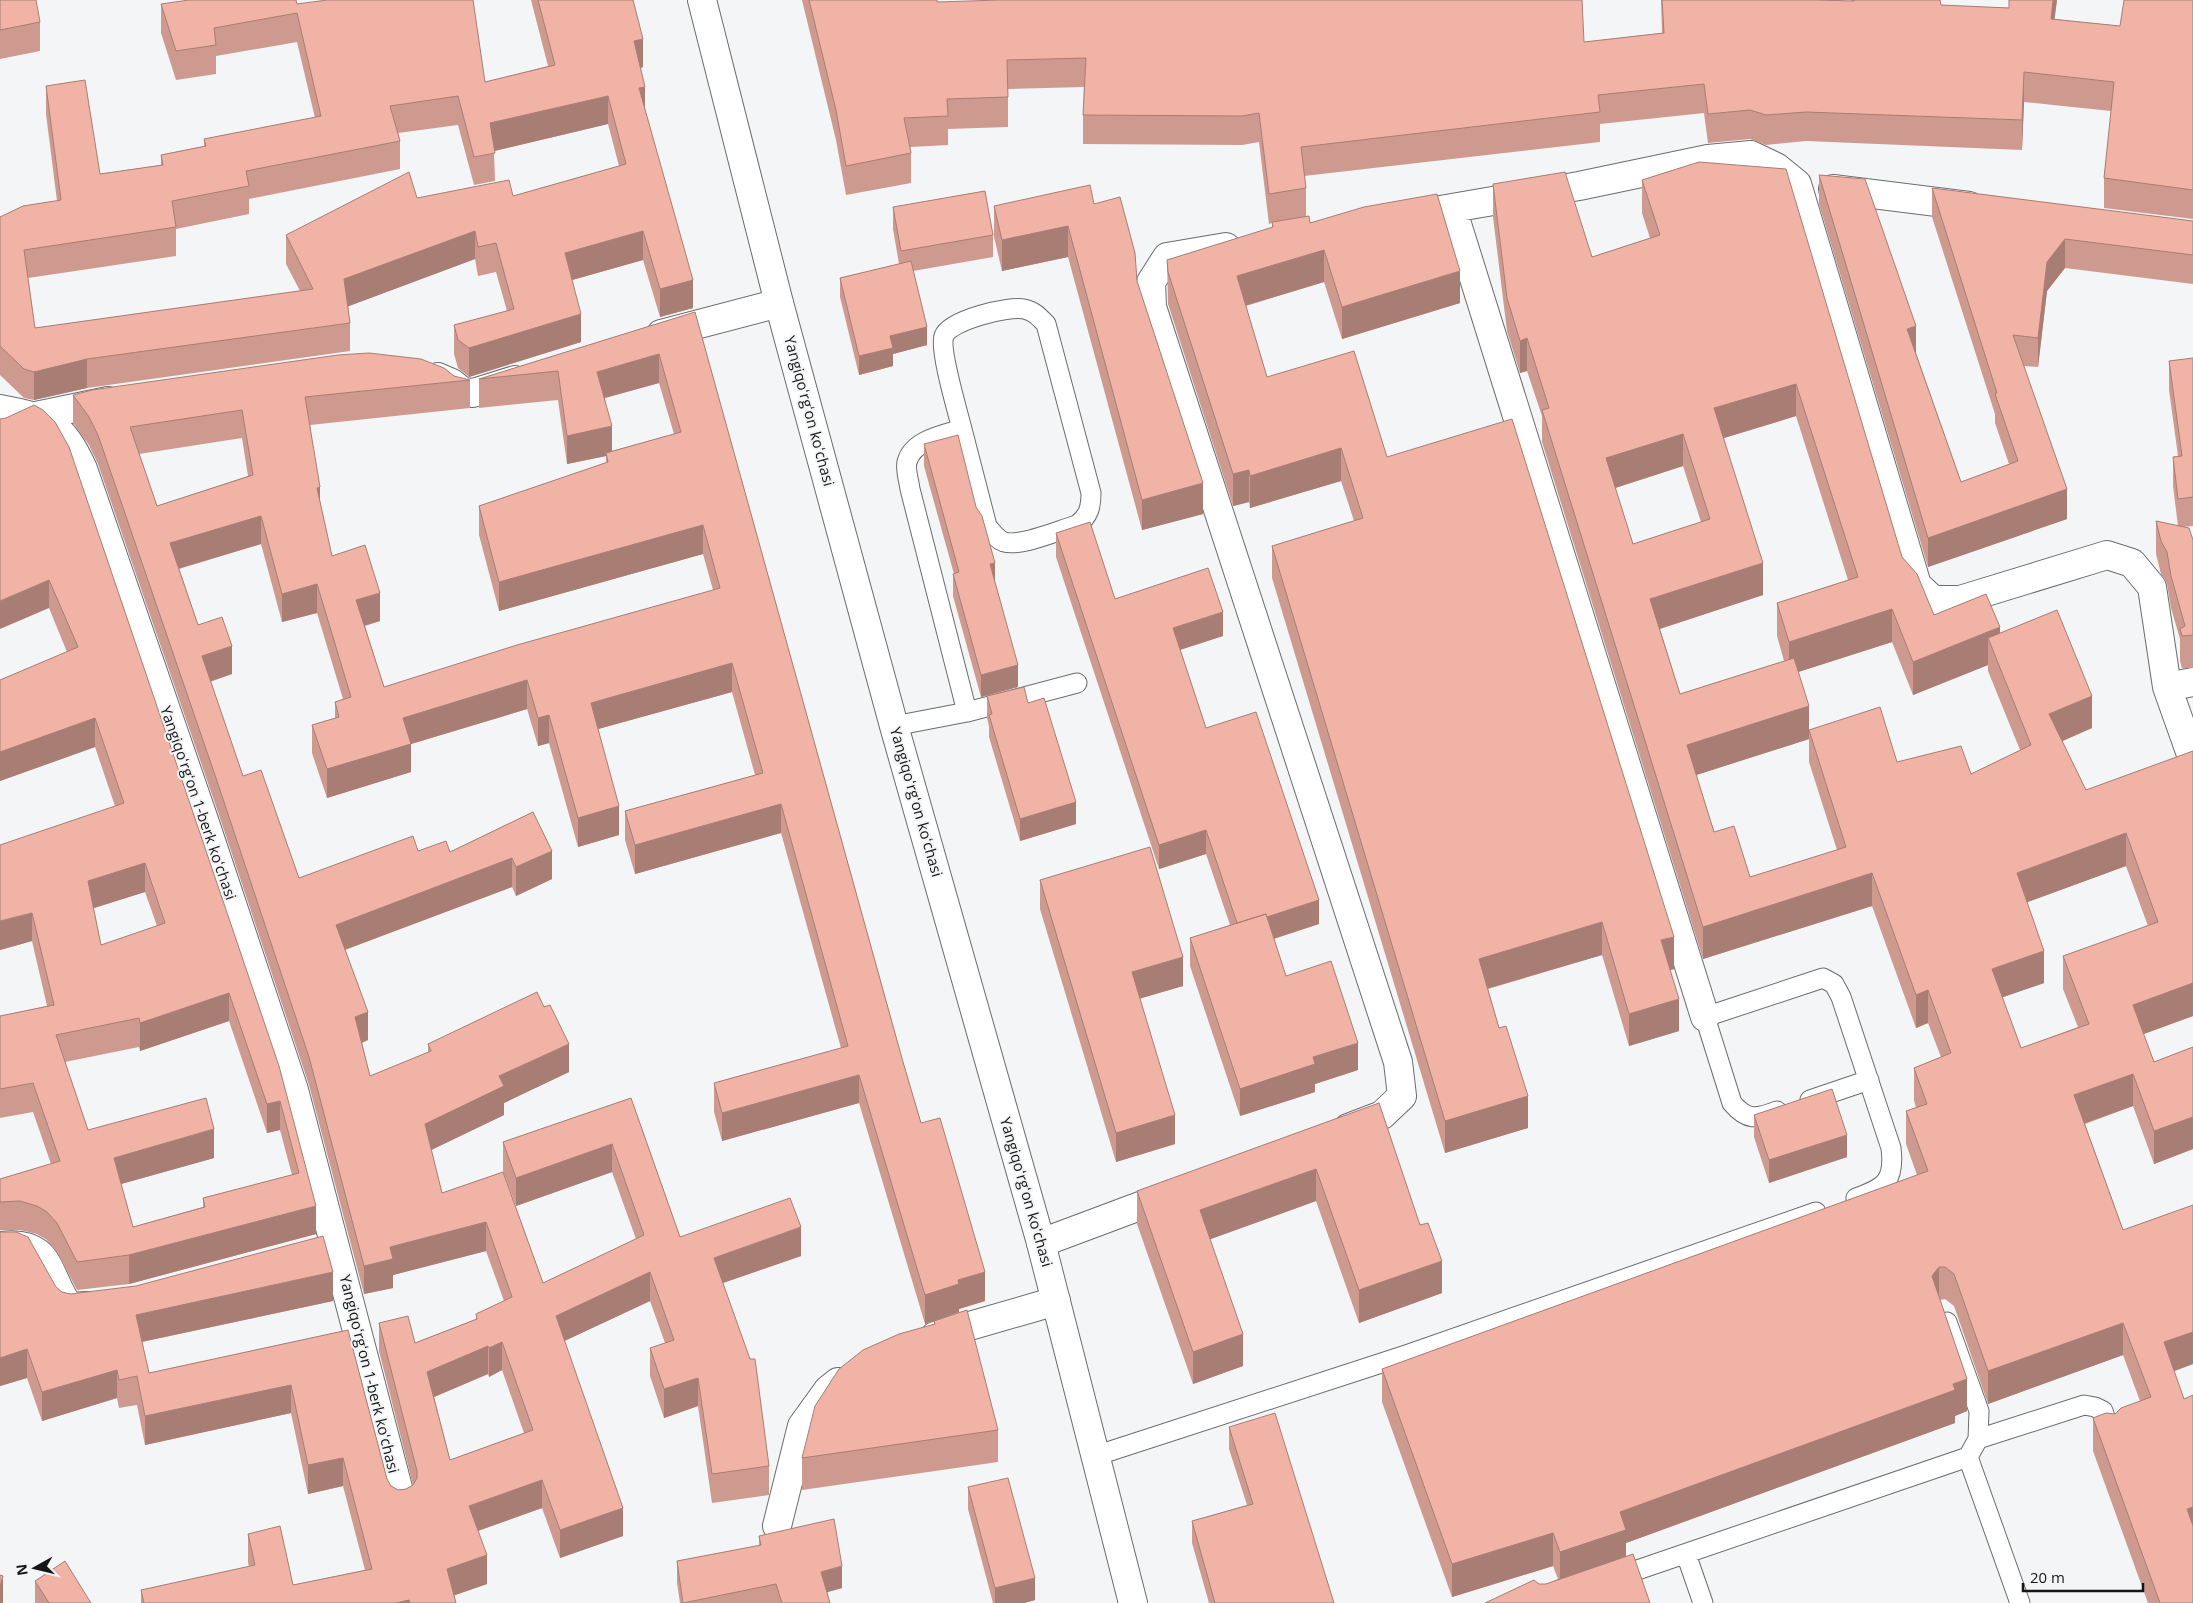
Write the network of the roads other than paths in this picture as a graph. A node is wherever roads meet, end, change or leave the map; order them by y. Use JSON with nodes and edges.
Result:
{"nodes":[{"id":1,"x":702,"y":0,"type":"edge"},
{"id":2,"x":1797,"y":184,"type":"junction"},
{"id":3,"x":1452,"y":208,"type":"junction"},
{"id":4,"x":1995,"y":209,"type":"edge"},
{"id":5,"x":1384,"y":220,"type":"edge"},
{"id":6,"x":1246,"y":243,"type":"edge"},
{"id":7,"x":779,"y":304,"type":"junction"},
{"id":8,"x":637,"y":341,"type":"edge"},
{"id":9,"x":417,"y":371,"type":"edge"},
{"id":10,"x":534,"y":374,"type":"edge"},
{"id":11,"x":137,"y":397,"type":"edge"},
{"id":12,"x":0,"y":409,"type":"edge"},
{"id":13,"x":36,"y":416,"type":"junction"},
{"id":14,"x":962,"y":430,"type":"junction"},
{"id":15,"x":0,"y":432,"type":"edge"},
{"id":16,"x":1077,"y":683,"type":"dead end"},
{"id":17,"x":2180,"y":685,"type":"edge"},
{"id":18,"x":966,"y":712,"type":"junction"},
{"id":19,"x":894,"y":726,"type":"junction"},
{"id":20,"x":2193,"y":760,"type":"edge"},
{"id":21,"x":1705,"y":1017,"type":"junction"},
{"id":22,"x":1869,"y":1080,"type":"junction"},
{"id":23,"x":1327,"y":1136,"type":"edge"},
{"id":24,"x":1198,"y":1184,"type":"edge"},
{"id":25,"x":1041,"y":1243,"type":"junction"},
{"id":26,"x":336,"y":1245,"type":"junction"},
{"id":27,"x":0,"y":1246,"type":"edge"},
{"id":28,"x":308,"y":1252,"type":"edge"},
{"id":29,"x":1056,"y":1301,"type":"junction"},
{"id":30,"x":109,"y":1303,"type":"edge"},
{"id":31,"x":1943,"y":1310,"type":"edge"},
{"id":32,"x":912,"y":1345,"type":"edge"},
{"id":33,"x":855,"y":1369,"type":"edge"},
{"id":34,"x":2112,"y":1436,"type":"edge"},
{"id":35,"x":1978,"y":1439,"type":"junction"},
{"id":36,"x":1095,"y":1456,"type":"junction"},
{"id":37,"x":1968,"y":1457,"type":"junction"},
{"id":38,"x":402,"y":1503,"type":"edge"},
{"id":39,"x":777,"y":1526,"type":"dead end"},
{"id":40,"x":1686,"y":1554,"type":"junction"},
{"id":41,"x":1596,"y":1584,"type":"edge"},
{"id":42,"x":1133,"y":1603,"type":"edge"},
{"id":43,"x":1703,"y":1603,"type":"edge"},
{"id":44,"x":2020,"y":1603,"type":"edge"}],
"edges":[{"from":1,"to":7,"type":"street","name":"Yangiqoʻrgʻon koʻchasi"},
{"from":2,"to":3,"type":"street"},
{"from":2,"to":4,"type":"street"},
{"from":2,"to":17,"type":"street"},
{"from":3,"to":5,"type":"street"},
{"from":3,"to":21,"type":"street"},
{"from":6,"to":23,"type":"street"},
{"from":7,"to":8,"type":"street"},
{"from":7,"to":19,"type":"street","name":"Yangiqoʻrgʻon koʻchasi"},
{"from":9,"to":10,"type":"street"},
{"from":11,"to":13,"type":"street"},
{"from":12,"to":13,"type":"street","name":"Yangiqoʻrgʻon 1-berk koʻchasi"},
{"from":13,"to":15,"type":"street"},
{"from":13,"to":26,"type":"street","name":"Yangiqoʻrgʻon 1-berk koʻchasi"},
{"from":14,"to":14,"type":"lane"},
{"from":14,"to":18,"type":"lane"},
{"from":16,"to":18,"type":"lane"},
{"from":17,"to":20,"type":"street"},
{"from":18,"to":19,"type":"lane"},
{"from":19,"to":25,"type":"street","name":"Yangiqoʻrgʻon koʻchasi"},
{"from":21,"to":22,"type":"lane"},
{"from":21,"to":22,"type":"lane"},
{"from":22,"to":36,"type":"lane"},
{"from":24,"to":25,"type":"street"},
{"from":25,"to":29,"type":"street","name":"Yangiqoʻrgʻon koʻchasi"},
{"from":26,"to":28,"type":"street"},
{"from":26,"to":38,"type":"street","name":"Yangiqoʻrgʻon 1-berk koʻchasi"},
{"from":27,"to":30,"type":"street"},
{"from":29,"to":32,"type":"street"},
{"from":29,"to":36,"type":"street","name":"Yangiqoʻrgʻon koʻchasi"},
{"from":31,"to":35,"type":"lane"},
{"from":33,"to":39,"type":"street"},
{"from":34,"to":35,"type":"lane"},
{"from":35,"to":37,"type":"lane"},
{"from":36,"to":42,"type":"street","name":"Yangiqoʻrgʻon koʻchasi"},
{"from":37,"to":40,"type":"lane"},
{"from":37,"to":44,"type":"lane"},
{"from":40,"to":41,"type":"lane"},
{"from":40,"to":43,"type":"lane"}]}
